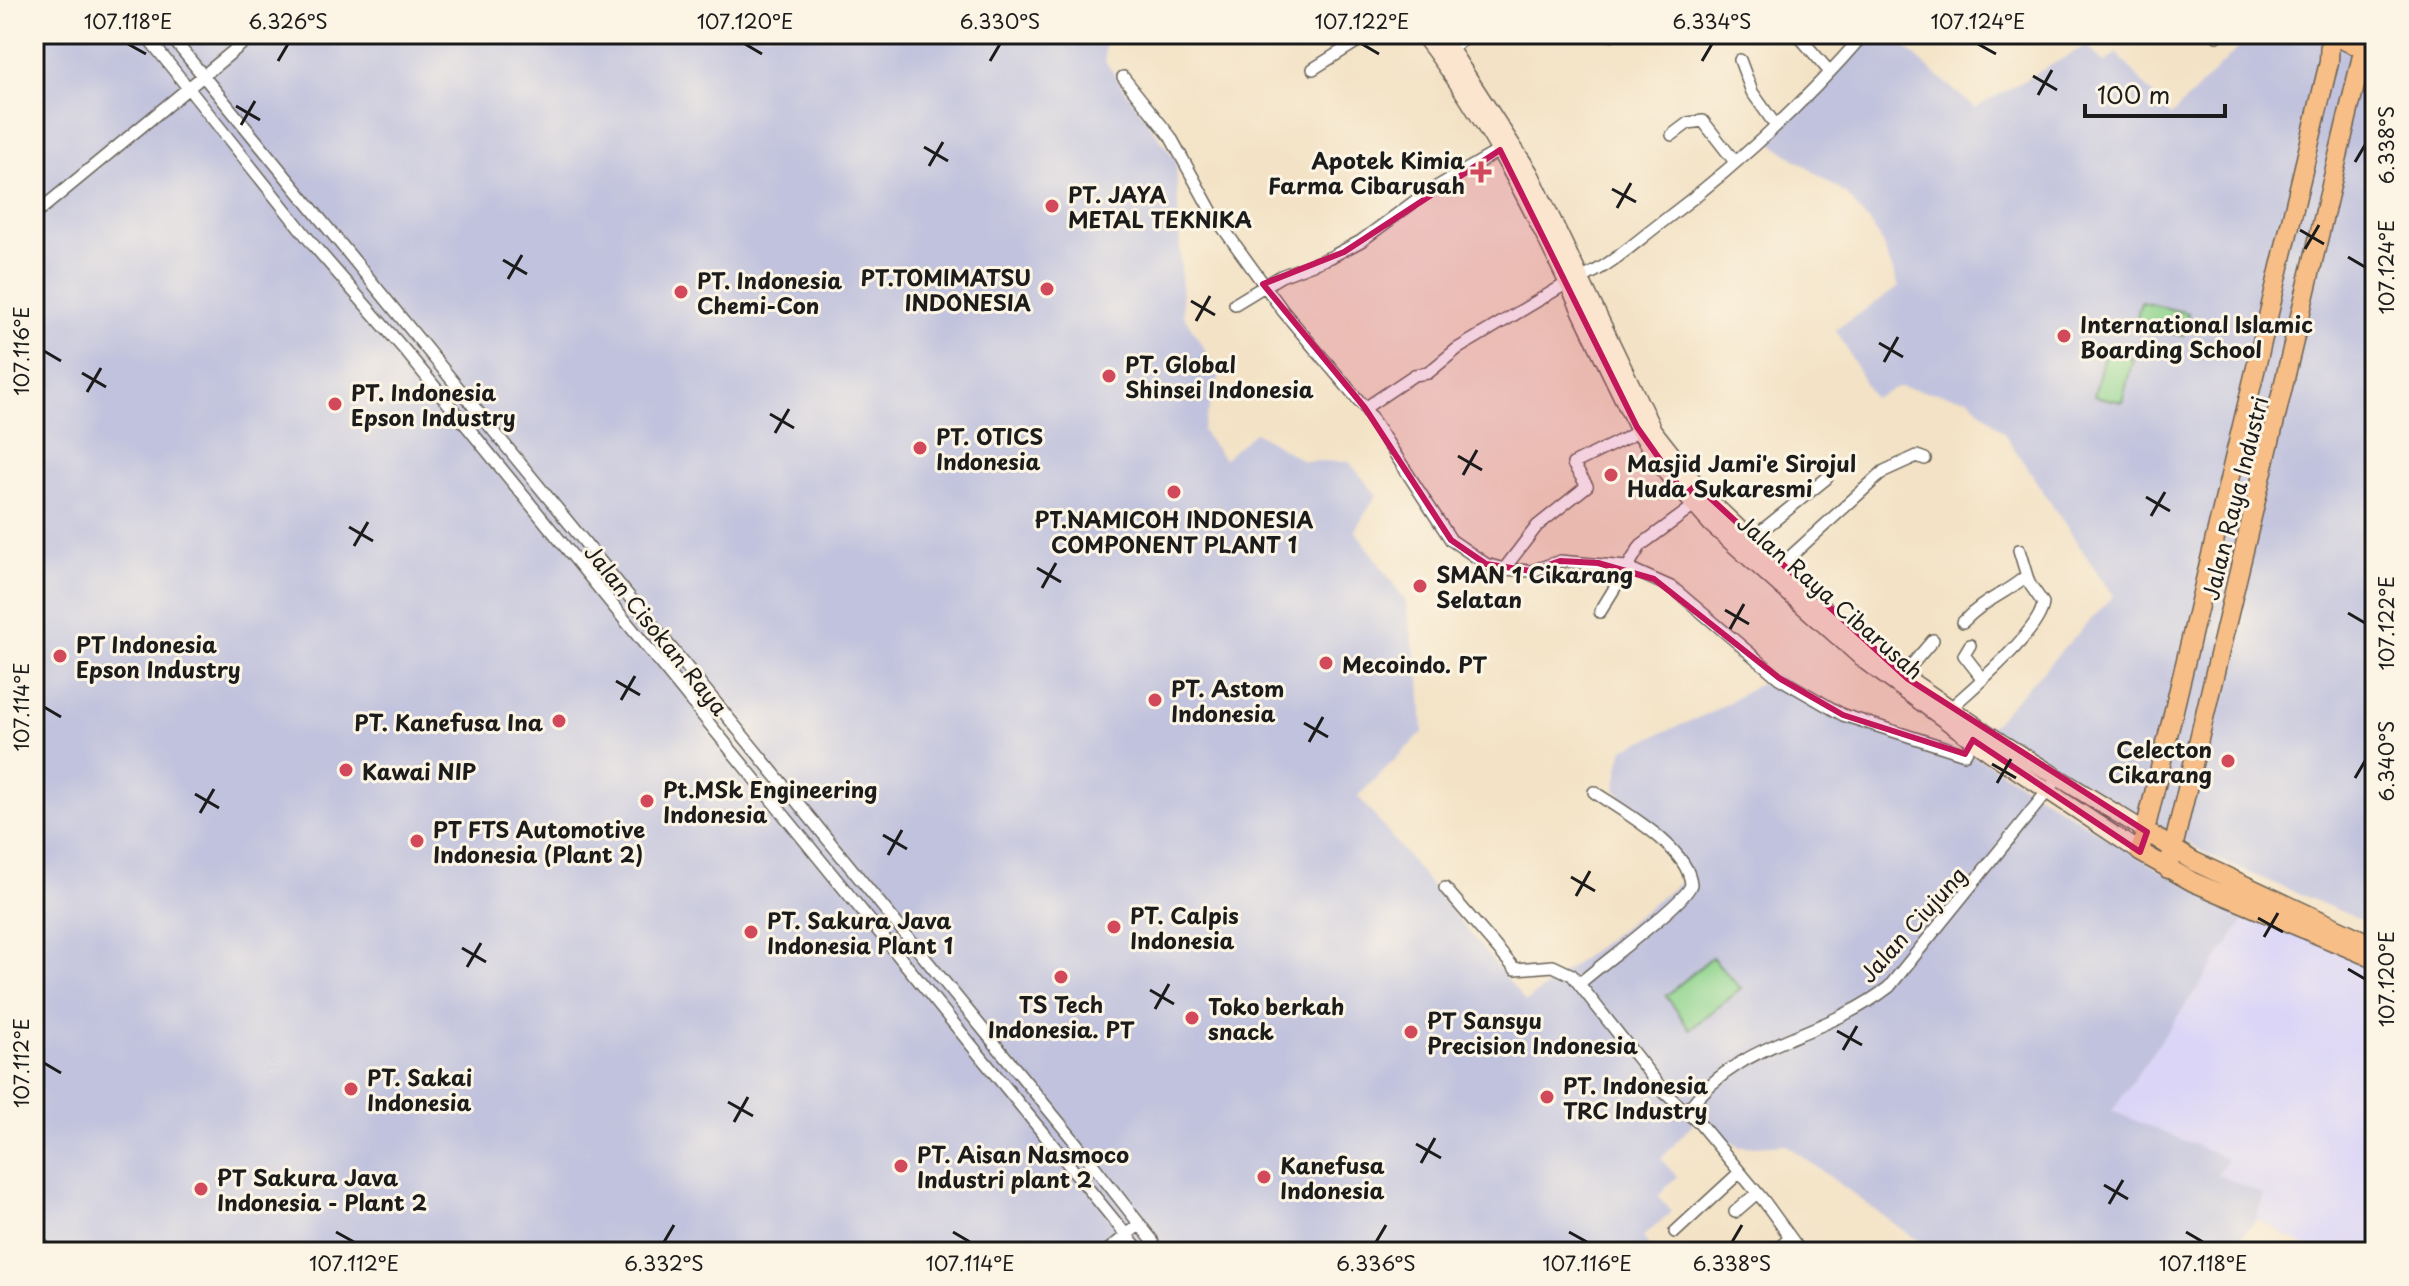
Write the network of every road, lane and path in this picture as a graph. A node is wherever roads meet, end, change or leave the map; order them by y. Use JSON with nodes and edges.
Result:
{"nodes":[{"id":1,"x":145,"y":34,"type":"edge"},
{"id":2,"x":169,"y":34,"type":"edge"},
{"id":3,"x":254,"y":34,"type":"edge"},
{"id":4,"x":1369,"y":34,"type":"edge"},
{"id":5,"x":1422,"y":34,"type":"edge"},
{"id":6,"x":1440,"y":34,"type":"edge"},
{"id":7,"x":1470,"y":34,"type":"edge"},
{"id":8,"x":1797,"y":34,"type":"edge"},
{"id":9,"x":2330,"y":34,"type":"edge"},
{"id":10,"x":1856,"y":37,"type":"edge"},
{"id":11,"x":2370,"y":41,"type":"edge"},
{"id":12,"x":1451,"y":48,"type":"junction"},
{"id":13,"x":1740,"y":60,"type":"dead end"},
{"id":14,"x":1313,"y":69,"type":"dead end"},
{"id":15,"x":1829,"y":71,"type":"junction"},
{"id":16,"x":203,"y":76,"type":"junction"},
{"id":17,"x":1123,"y":77,"type":"dead end"},
{"id":18,"x":189,"y":88,"type":"junction"},
{"id":19,"x":1776,"y":126,"type":"junction"},
{"id":20,"x":1672,"y":135,"type":"dead end"},
{"id":21,"x":1500,"y":150,"type":"junction"},
{"id":22,"x":1735,"y":162,"type":"junction"},
{"id":23,"x":34,"y":215,"type":"edge"},
{"id":24,"x":1576,"y":280,"type":"junction"},
{"id":25,"x":1263,"y":284,"type":"junction"},
{"id":26,"x":1235,"y":304,"type":"dead end"},
{"id":27,"x":1365,"y":408,"type":"junction"},
{"id":28,"x":1640,"y":431,"type":"junction"},
{"id":29,"x":1654,"y":444,"type":"junction"},
{"id":30,"x":1925,"y":459,"type":"dead end"},
{"id":31,"x":1827,"y":478,"type":"dead end"},
{"id":32,"x":1692,"y":496,"type":"junction"},
{"id":33,"x":1750,"y":540,"type":"junction"},
{"id":34,"x":2019,"y":550,"type":"dead end"},
{"id":35,"x":1626,"y":567,"type":"junction"},
{"id":36,"x":1779,"y":567,"type":"junction"},
{"id":37,"x":1504,"y":569,"type":"junction"},
{"id":38,"x":2026,"y":576,"type":"junction"},
{"id":39,"x":1600,"y":612,"type":"dead end"},
{"id":40,"x":1963,"y":622,"type":"dead end"},
{"id":41,"x":1933,"y":640,"type":"dead end"},
{"id":42,"x":1970,"y":645,"type":"dead end"},
{"id":43,"x":1903,"y":675,"type":"junction"},
{"id":44,"x":1982,"y":678,"type":"junction"},
{"id":45,"x":1950,"y":709,"type":"junction"},
{"id":46,"x":1973,"y":740,"type":"junction"},
{"id":47,"x":2053,"y":784,"type":"junction"},
{"id":48,"x":1594,"y":792,"type":"dead end"},
{"id":49,"x":2147,"y":832,"type":"junction"},
{"id":50,"x":2174,"y":849,"type":"junction"},
{"id":51,"x":2140,"y":852,"type":"junction"},
{"id":52,"x":2168,"y":869,"type":"junction"},
{"id":53,"x":1445,"y":888,"type":"dead end"},
{"id":54,"x":2371,"y":946,"type":"edge"},
{"id":55,"x":1579,"y":984,"type":"junction"},
{"id":56,"x":1686,"y":1112,"type":"junction"},
{"id":57,"x":1739,"y":1173,"type":"junction"},
{"id":58,"x":1757,"y":1193,"type":"junction"},
{"id":59,"x":1735,"y":1212,"type":"dead end"},
{"id":60,"x":1140,"y":1224,"type":"junction"},
{"id":61,"x":1675,"y":1232,"type":"dead end"},
{"id":62,"x":34,"y":1235,"type":"edge"},
{"id":63,"x":1125,"y":1237,"type":"junction"},
{"id":64,"x":1789,"y":1239,"type":"junction"},
{"id":65,"x":1154,"y":1246,"type":"edge"},
{"id":66,"x":48,"y":1252,"type":"edge"},
{"id":67,"x":1106,"y":1252,"type":"edge"},
{"id":68,"x":1138,"y":1252,"type":"edge"},
{"id":69,"x":1774,"y":1252,"type":"edge"},
{"id":70,"x":1801,"y":1252,"type":"edge"}],
"edges":[{"from":1,"to":18,"type":"street","name":"Jalan Cisokan Raya"},
{"from":2,"to":16,"type":"street","name":"Jalan Cisokan Raya"},
{"from":3,"to":16,"type":"street"},
{"from":4,"to":14,"type":"street"},
{"from":5,"to":21,"type":"street","name":"Jalan Raya Cibarusah"},
{"from":6,"to":12,"type":"street","name":"Jalan Raya Cibarusah"},
{"from":7,"to":12,"type":"street"},
{"from":8,"to":15,"type":"street"},
{"from":9,"to":11,"type":"main road"},
{"from":9,"to":49,"type":"main road","name":"Jalan Raya Industri"},
{"from":10,"to":15,"type":"street"},
{"from":11,"to":50,"type":"main road","name":"Jalan Raya Industri"},
{"from":12,"to":24,"type":"street","name":"Jalan Raya Cibarusah"},
{"from":13,"to":19,"type":"street"},
{"from":15,"to":19,"type":"street"},
{"from":16,"to":18,"type":"street"},
{"from":16,"to":60,"type":"street","name":"Jalan Cisokan Raya"},
{"from":17,"to":25,"type":"street"},
{"from":18,"to":23,"type":"street"},
{"from":18,"to":63,"type":"street","name":"Jalan Cisokan Raya"},
{"from":19,"to":22,"type":"street"},
{"from":20,"to":22,"type":"street"},
{"from":21,"to":24,"type":"street","name":"Jalan Raya Cibarusah"},
{"from":21,"to":25,"type":"street"},
{"from":22,"to":24,"type":"street"},
{"from":24,"to":27,"type":"street"},
{"from":24,"to":28,"type":"street","name":"Jalan Raya Cibarusah"},
{"from":24,"to":29,"type":"street","name":"Jalan Raya Cibarusah"},
{"from":25,"to":26,"type":"street"},
{"from":25,"to":27,"type":"street"},
{"from":27,"to":37,"type":"street"},
{"from":28,"to":29,"type":"street","name":"Jalan Raya Cibarusah"},
{"from":28,"to":37,"type":"street"},
{"from":29,"to":32,"type":"street","name":"Jalan Raya Cibarusah"},
{"from":30,"to":36,"type":"street"},
{"from":31,"to":33,"type":"street"},
{"from":32,"to":33,"type":"street","name":"Jalan Raya Cibarusah"},
{"from":32,"to":35,"type":"street"},
{"from":32,"to":46,"type":"street","name":"Jalan Raya Cibarusah"},
{"from":33,"to":36,"type":"street","name":"Jalan Raya Cibarusah"},
{"from":34,"to":38,"type":"street"},
{"from":35,"to":37,"type":"street"},
{"from":35,"to":39,"type":"street"},
{"from":35,"to":46,"type":"street"},
{"from":36,"to":43,"type":"street","name":"Jalan Raya Cibarusah"},
{"from":38,"to":40,"type":"street"},
{"from":38,"to":44,"type":"street"},
{"from":41,"to":43,"type":"street"},
{"from":42,"to":44,"type":"street"},
{"from":43,"to":45,"type":"street","name":"Jalan Raya Cibarusah"},
{"from":44,"to":45,"type":"street"},
{"from":45,"to":47,"type":"street","name":"Jalan Raya Cibarusah"},
{"from":46,"to":47,"type":"street","name":"Jalan Raya Cibarusah"},
{"from":47,"to":49,"type":"street","name":"Jalan Raya Cibarusah"},
{"from":47,"to":51,"type":"street","name":"Jalan Raya Cibarusah"},
{"from":47,"to":56,"type":"street","name":"Jalan Ciujung"},
{"from":48,"to":55,"type":"street"},
{"from":49,"to":50,"type":"main road","name":"Jalan Raya Cibarusah"},
{"from":49,"to":51,"type":"main road","name":"Jalan Raya Industri"},
{"from":50,"to":52,"type":"main road","name":"Jalan Raya Industri"},
{"from":50,"to":54,"type":"main road","name":"Jalan Raya Cibarusah"},
{"from":51,"to":52,"type":"main road","name":"Jalan Raya Cibarusah"},
{"from":52,"to":54,"type":"main road","name":"Jalan Raya Cibarusah"},
{"from":53,"to":55,"type":"street"},
{"from":55,"to":56,"type":"street"},
{"from":56,"to":57,"type":"street"},
{"from":57,"to":58,"type":"street"},
{"from":57,"to":61,"type":"street"},
{"from":58,"to":59,"type":"street"},
{"from":58,"to":64,"type":"street"},
{"from":60,"to":63,"type":"street"},
{"from":60,"to":65,"type":"street","name":"Jalan Cisokan Raya"},
{"from":62,"to":66,"type":"street"},
{"from":63,"to":67,"type":"street"},
{"from":63,"to":68,"type":"street","name":"Jalan Cisokan Raya"},
{"from":64,"to":69,"type":"street"},
{"from":64,"to":70,"type":"street"},
{"from":65,"to":68,"type":"street"}]}
